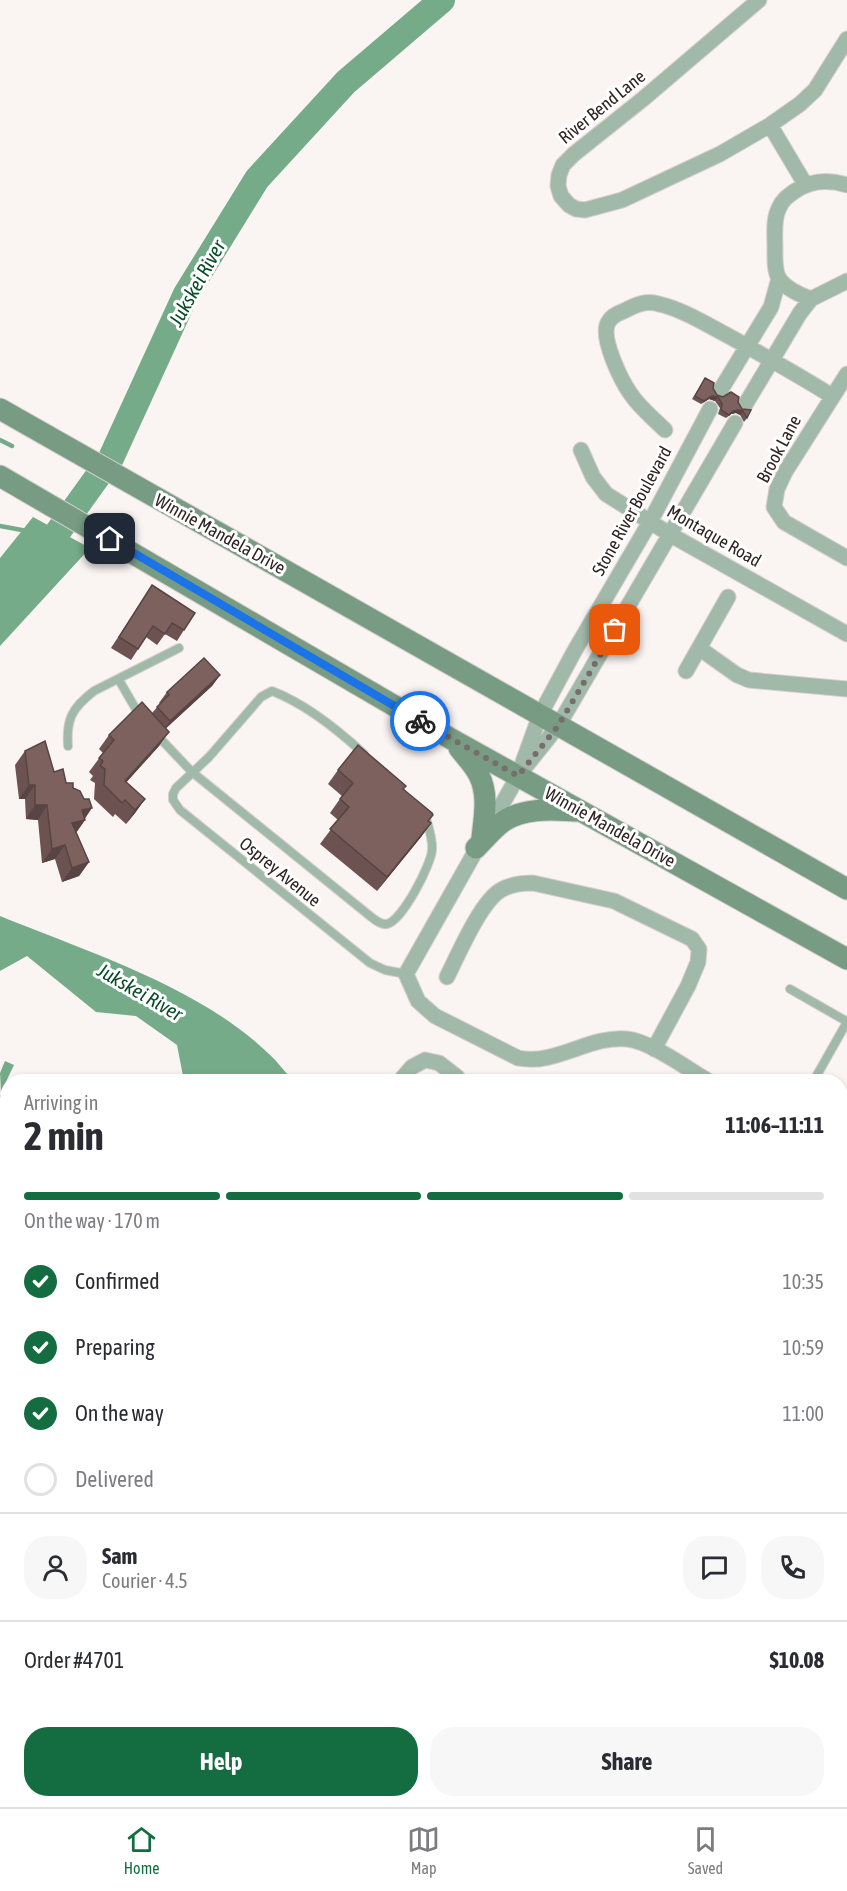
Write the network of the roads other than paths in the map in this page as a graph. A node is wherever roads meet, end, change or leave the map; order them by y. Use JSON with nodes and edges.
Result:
{"nodes":[{"id":1,"x":759,"y":0,"type":"edge"},
{"id":2,"x":847,"y":39,"type":"edge"},
{"id":3,"x":770,"y":125,"type":"junction"},
{"id":4,"x":805,"y":184,"type":"junction"},
{"id":5,"x":847,"y":185,"type":"edge"},
{"id":6,"x":779,"y":278,"type":"junction"},
{"id":7,"x":847,"y":281,"type":"edge"},
{"id":8,"x":811,"y":299,"type":"junction"},
{"id":9,"x":747,"y":346,"type":"junction"},
{"id":10,"x":773,"y":360,"type":"junction"},
{"id":11,"x":847,"y":374,"type":"edge"},
{"id":12,"x":720,"y":391,"type":"dead end"},
{"id":13,"x":832,"y":396,"type":"junction"},
{"id":14,"x":745,"y":405,"type":"dead end"},
{"id":15,"x":0,"y":409,"type":"edge"},
{"id":16,"x":710,"y":410,"type":"dead end"},
{"id":17,"x":735,"y":423,"type":"dead end"},
{"id":18,"x":665,"y":430,"type":"dead end"},
{"id":19,"x":582,"y":450,"type":"dead end"},
{"id":20,"x":0,"y":477,"type":"edge"},
{"id":21,"x":650,"y":522,"type":"junction"},
{"id":22,"x":671,"y":535,"type":"junction"},
{"id":23,"x":847,"y":558,"type":"edge"},
{"id":24,"x":728,"y":597,"type":"dead end"},
{"id":25,"x":847,"y":634,"type":"edge"},
{"id":26,"x":179,"y":648,"type":"dead end"},
{"id":27,"x":699,"y":648,"type":"junction"},
{"id":28,"x":686,"y":671,"type":"dead end"},
{"id":29,"x":119,"y":680,"type":"junction"},
{"id":30,"x":847,"y":689,"type":"edge"},
{"id":31,"x":540,"y":715,"type":"junction"},
{"id":32,"x":558,"y":726,"type":"junction"},
{"id":33,"x":453,"y":740,"type":"junction"},
{"id":34,"x":68,"y":746,"type":"dead end"},
{"id":35,"x":369,"y":759,"type":"edge"},
{"id":36,"x":192,"y":772,"type":"junction"},
{"id":37,"x":518,"y":776,"type":"junction"},
{"id":38,"x":423,"y":812,"type":"edge"},
{"id":39,"x":582,"y":812,"type":"junction"},
{"id":40,"x":479,"y":843,"type":"junction"},
{"id":41,"x":847,"y":889,"type":"edge"},
{"id":42,"x":847,"y":960,"type":"edge"},
{"id":43,"x":406,"y":974,"type":"junction"},
{"id":44,"x":447,"y":976,"type":"dead end"},
{"id":45,"x":790,"y":989,"type":"dead end"},
{"id":46,"x":847,"y":1022,"type":"edge"},
{"id":47,"x":654,"y":1049,"type":"junction"},
{"id":48,"x":411,"y":1074,"type":"edge"},
{"id":49,"x":449,"y":1074,"type":"edge"},
{"id":50,"x":696,"y":1074,"type":"edge"},
{"id":51,"x":818,"y":1074,"type":"edge"}],
"edges":[{"from":1,"to":3,"type":"street","name":"River Bend Lane"},
{"from":2,"to":3,"type":"street","name":"River Bend Lane"},
{"from":3,"to":4,"type":"street"},
{"from":4,"to":5,"type":"street"},
{"from":4,"to":6,"type":"street"},
{"from":6,"to":8,"type":"street"},
{"from":6,"to":9,"type":"street"},
{"from":7,"to":8,"type":"street"},
{"from":8,"to":10,"type":"street"},
{"from":9,"to":10,"type":"street"},
{"from":9,"to":12,"type":"street"},
{"from":9,"to":18,"type":"street"},
{"from":10,"to":13,"type":"street"},
{"from":10,"to":14,"type":"street"},
{"from":11,"to":13,"type":"street","name":"Brook Lane"},
{"from":13,"to":23,"type":"street","name":"Brook Lane"},
{"from":15,"to":31,"type":"main road","name":"Winnie Mandela Drive"},
{"from":16,"to":21,"type":"street","name":"Stone River Boulevard"},
{"from":17,"to":22,"type":"street"},
{"from":19,"to":21,"type":"street","name":"Montaque Road"},
{"from":20,"to":33,"type":"main road","name":"Winnie Mandela Drive"},
{"from":21,"to":22,"type":"street","name":"Montaque Road"},
{"from":21,"to":31,"type":"street","name":"Stone River Boulevard"},
{"from":22,"to":25,"type":"street","name":"Montaque Road"},
{"from":22,"to":32,"type":"street"},
{"from":24,"to":27,"type":"street"},
{"from":26,"to":29,"type":"lane"},
{"from":27,"to":28,"type":"street"},
{"from":27,"to":30,"type":"street"},
{"from":29,"to":34,"type":"lane"},
{"from":29,"to":36,"type":"lane"},
{"from":31,"to":32,"type":"main road","name":"Winnie Mandela Drive"},
{"from":31,"to":37,"type":"street","name":"Stone River Boulevard"},
{"from":32,"to":37,"type":"street"},
{"from":32,"to":41,"type":"main road","name":"Winnie Mandela Drive"},
{"from":33,"to":37,"type":"main road","name":"Winnie Mandela Drive"},
{"from":33,"to":40,"type":"main road"},
{"from":35,"to":36,"type":"lane"},
{"from":36,"to":38,"type":"lane"},
{"from":36,"to":43,"type":"lane","name":"Osprey Avenue"},
{"from":37,"to":39,"type":"main road","name":"Winnie Mandela Drive"},
{"from":37,"to":40,"type":"street"},
{"from":39,"to":40,"type":"main road"},
{"from":39,"to":42,"type":"main road","name":"Winnie Mandela Drive"},
{"from":40,"to":43,"type":"street"},
{"from":43,"to":47,"type":"street"},
{"from":44,"to":47,"type":"street"},
{"from":45,"to":46,"type":"lane"},
{"from":46,"to":51,"type":"lane"},
{"from":47,"to":50,"type":"street"},
{"from":48,"to":49,"type":"street"}]}
